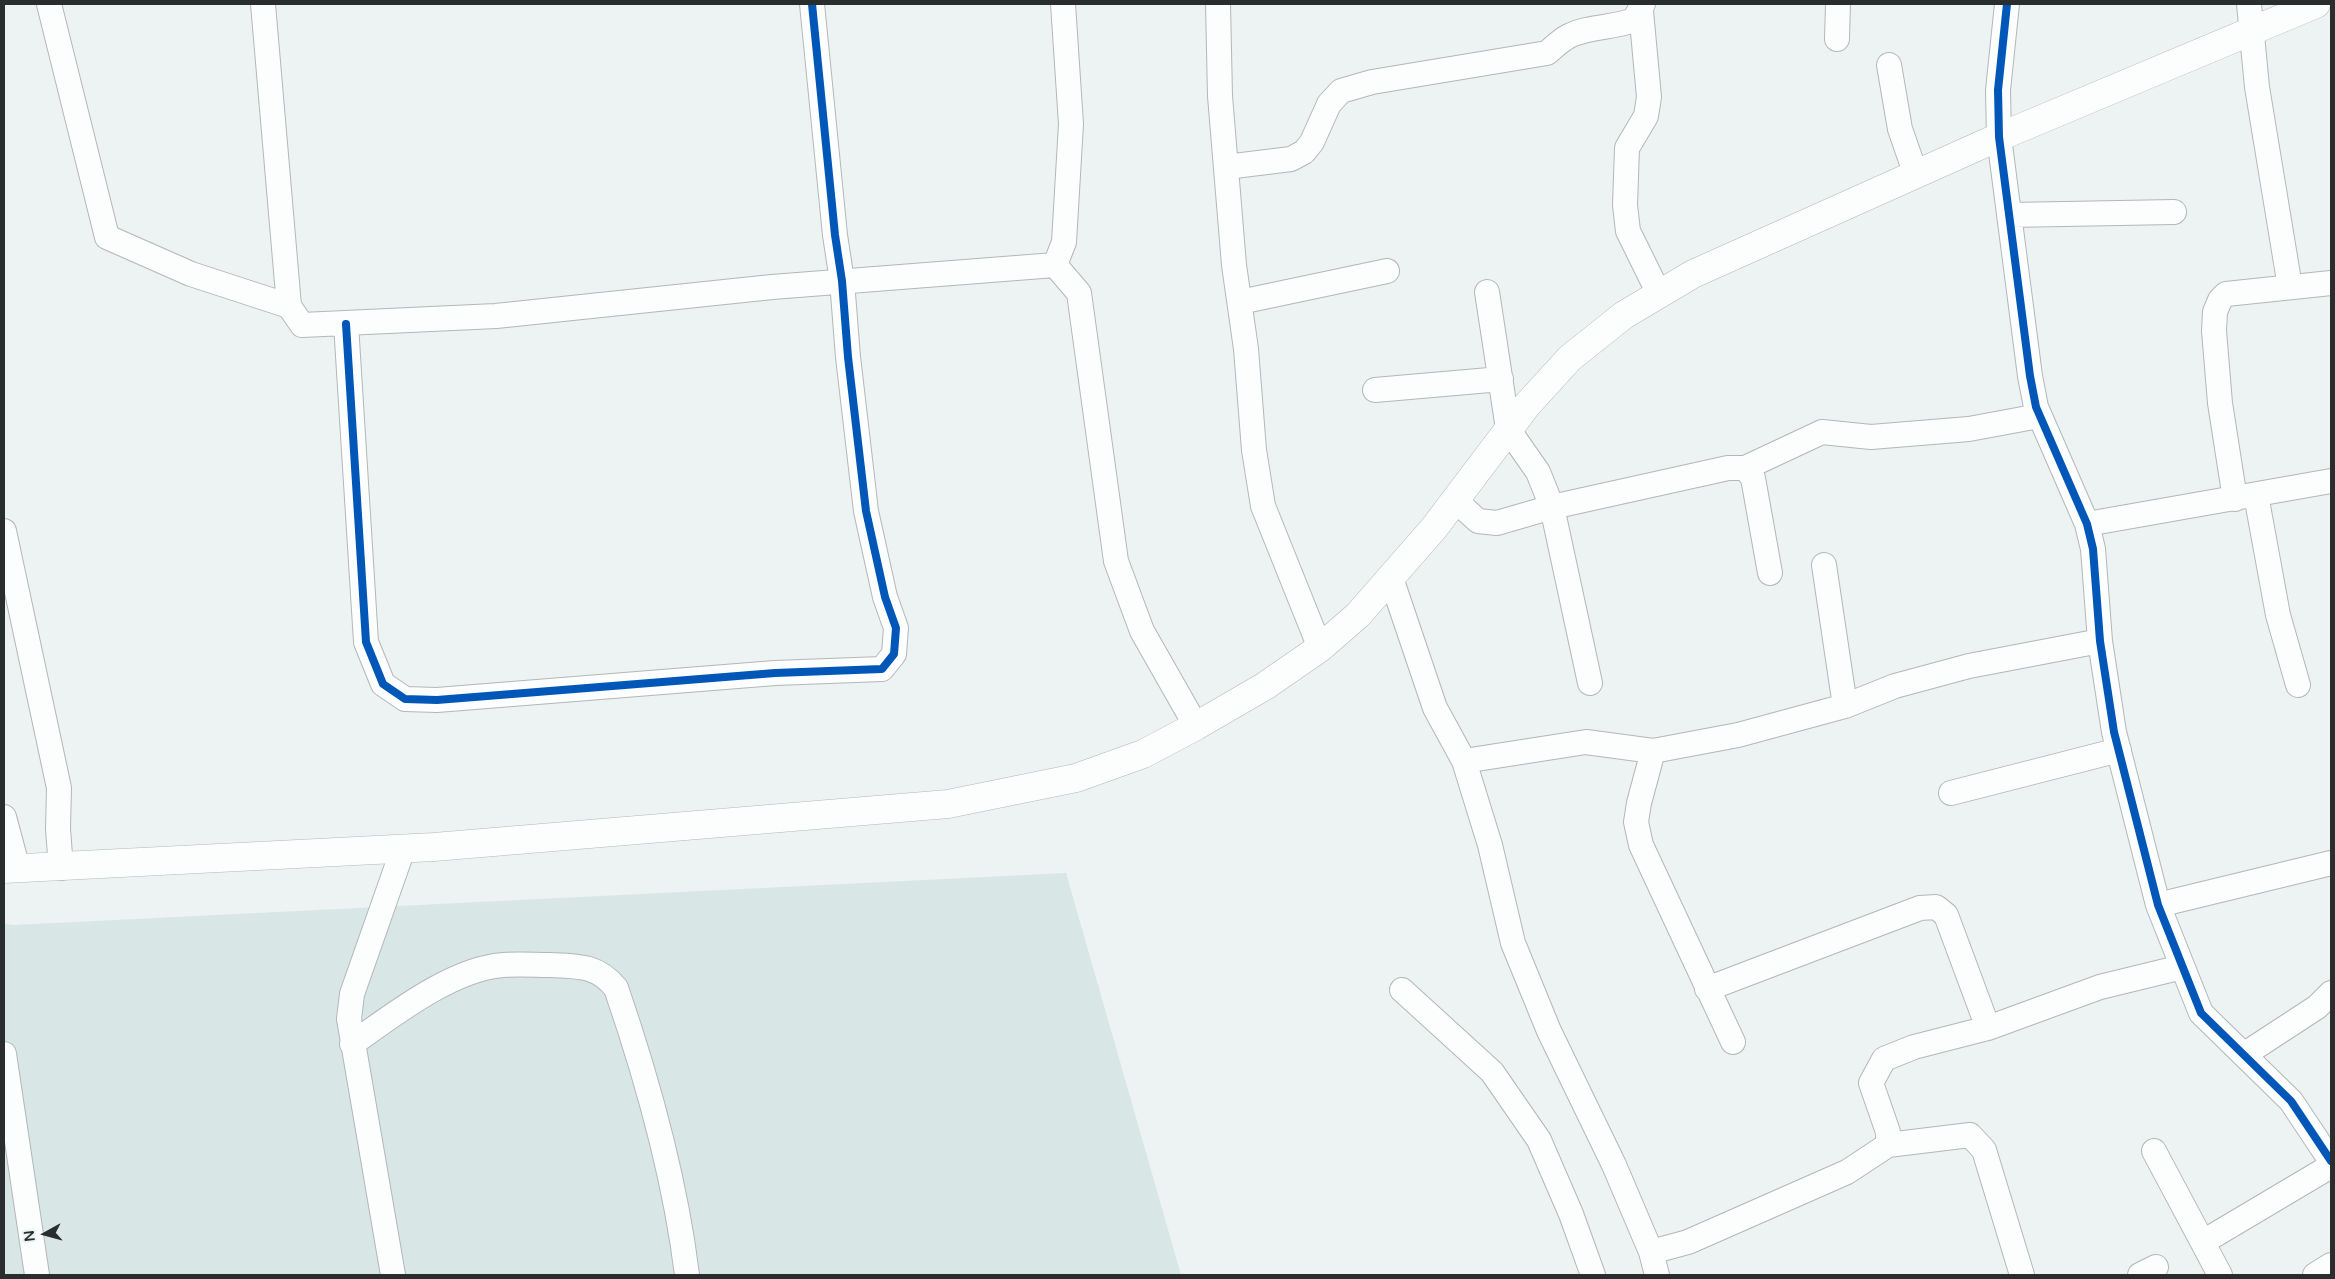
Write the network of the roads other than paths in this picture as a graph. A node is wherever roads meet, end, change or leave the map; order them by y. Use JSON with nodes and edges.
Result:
{"nodes":[{"id":1,"x":49,"y":4,"type":"edge"},
{"id":2,"x":262,"y":4,"type":"edge"},
{"id":3,"x":812,"y":4,"type":"edge"},
{"id":4,"x":1063,"y":4,"type":"edge"},
{"id":5,"x":1218,"y":4,"type":"edge"},
{"id":6,"x":1838,"y":4,"type":"edge"},
{"id":7,"x":2007,"y":4,"type":"edge"},
{"id":8,"x":2316,"y":4,"type":"edge"},
{"id":9,"x":1642,"y":7,"type":"edge"},
{"id":10,"x":2250,"y":17,"type":"edge"},
{"id":11,"x":1837,"y":39,"type":"dead end"},
{"id":12,"x":1889,"y":65,"type":"dead end"},
{"id":13,"x":1999,"y":137,"type":"junction"},
{"id":14,"x":1226,"y":167,"type":"junction"},
{"id":15,"x":1916,"y":175,"type":"junction"},
{"id":16,"x":2174,"y":212,"type":"dead end"},
{"id":17,"x":2009,"y":215,"type":"junction"},
{"id":18,"x":1055,"y":265,"type":"junction"},
{"id":19,"x":1387,"y":271,"type":"dead end"},
{"id":20,"x":842,"y":281,"type":"junction"},
{"id":21,"x":2331,"y":283,"type":"edge"},
{"id":22,"x":2290,"y":287,"type":"junction"},
{"id":23,"x":1487,"y":292,"type":"dead end"},
{"id":24,"x":1659,"y":294,"type":"junction"},
{"id":25,"x":1240,"y":302,"type":"junction"},
{"id":26,"x":289,"y":306,"type":"junction"},
{"id":27,"x":346,"y":324,"type":"junction"},
{"id":28,"x":1501,"y":379,"type":"junction"},
{"id":29,"x":1375,"y":390,"type":"dead end"},
{"id":30,"x":2039,"y":416,"type":"junction"},
{"id":31,"x":1508,"y":429,"type":"junction"},
{"id":32,"x":1745,"y":468,"type":"junction"},
{"id":33,"x":2331,"y":481,"type":"edge"},
{"id":34,"x":2245,"y":497,"type":"junction"},
{"id":35,"x":1455,"y":500,"type":"junction"},
{"id":36,"x":1552,"y":507,"type":"junction"},
{"id":37,"x":2087,"y":524,"type":"junction"},
{"id":38,"x":4,"y":531,"type":"edge"},
{"id":39,"x":1824,"y":565,"type":"dead end"},
{"id":40,"x":1770,"y":573,"type":"dead end"},
{"id":41,"x":1391,"y":578,"type":"junction"},
{"id":42,"x":2100,"y":641,"type":"junction"},
{"id":43,"x":1320,"y":648,"type":"junction"},
{"id":44,"x":1590,"y":683,"type":"dead end"},
{"id":45,"x":2298,"y":685,"type":"dead end"},
{"id":46,"x":1845,"y":706,"type":"junction"},
{"id":47,"x":1196,"y":726,"type":"junction"},
{"id":48,"x":2119,"y":750,"type":"junction"},
{"id":49,"x":1653,"y":751,"type":"junction"},
{"id":50,"x":1464,"y":761,"type":"junction"},
{"id":51,"x":1951,"y":793,"type":"dead end"},
{"id":52,"x":4,"y":817,"type":"edge"},
{"id":53,"x":403,"y":849,"type":"junction"},
{"id":54,"x":2331,"y":863,"type":"edge"},
{"id":55,"x":61,"y":868,"type":"junction"},
{"id":56,"x":11,"y":869,"type":"edge"},
{"id":57,"x":2158,"y":905,"type":"junction"},
{"id":58,"x":2182,"y":967,"type":"junction"},
{"id":59,"x":1707,"y":989,"type":"junction"},
{"id":60,"x":1402,"y":990,"type":"dead end"},
{"id":61,"x":2331,"y":993,"type":"edge"},
{"id":62,"x":1988,"y":1028,"type":"junction"},
{"id":63,"x":1732,"y":1042,"type":"dead end"},
{"id":64,"x":352,"y":1044,"type":"junction"},
{"id":65,"x":4,"y":1054,"type":"edge"},
{"id":66,"x":2245,"y":1054,"type":"junction"},
{"id":67,"x":1888,"y":1144,"type":"junction"},
{"id":68,"x":2154,"y":1150,"type":"dead end"},
{"id":69,"x":2331,"y":1161,"type":"edge"},
{"id":70,"x":2331,"y":1166,"type":"edge"},
{"id":71,"x":2203,"y":1242,"type":"junction"},
{"id":72,"x":1651,"y":1252,"type":"junction"},
{"id":73,"x":2331,"y":1266,"type":"edge"},
{"id":74,"x":37,"y":1275,"type":"edge"},
{"id":75,"x":392,"y":1275,"type":"edge"},
{"id":76,"x":687,"y":1275,"type":"edge"},
{"id":77,"x":1593,"y":1275,"type":"edge"},
{"id":78,"x":1657,"y":1275,"type":"edge"},
{"id":79,"x":2022,"y":1275,"type":"edge"},
{"id":80,"x":2220,"y":1275,"type":"edge"},
{"id":81,"x":2315,"y":1275,"type":"edge"}],
"edges":[{"from":1,"to":26,"type":"street"},
{"from":2,"to":26,"type":"street"},
{"from":3,"to":20,"type":"street"},
{"from":4,"to":18,"type":"street"},
{"from":5,"to":14,"type":"street"},
{"from":6,"to":11,"type":"street"},
{"from":7,"to":13,"type":"street"},
{"from":8,"to":10,"type":"main road"},
{"from":9,"to":14,"type":"street"},
{"from":9,"to":24,"type":"street"},
{"from":10,"to":13,"type":"main road"},
{"from":10,"to":22,"type":"street"},
{"from":12,"to":15,"type":"street"},
{"from":13,"to":15,"type":"main road"},
{"from":13,"to":17,"type":"street"},
{"from":14,"to":25,"type":"street"},
{"from":15,"to":24,"type":"main road"},
{"from":16,"to":17,"type":"street"},
{"from":17,"to":30,"type":"street"},
{"from":18,"to":20,"type":"street"},
{"from":18,"to":47,"type":"street"},
{"from":19,"to":25,"type":"street"},
{"from":20,"to":27,"type":"street"},
{"from":20,"to":27,"type":"street"},
{"from":21,"to":22,"type":"street"},
{"from":22,"to":34,"type":"street"},
{"from":23,"to":28,"type":"street"},
{"from":24,"to":31,"type":"main road"},
{"from":25,"to":43,"type":"street"},
{"from":26,"to":27,"type":"street"},
{"from":28,"to":29,"type":"street"},
{"from":28,"to":31,"type":"street"},
{"from":30,"to":32,"type":"street"},
{"from":30,"to":37,"type":"street"},
{"from":31,"to":35,"type":"main road"},
{"from":31,"to":36,"type":"street"},
{"from":32,"to":36,"type":"street"},
{"from":32,"to":40,"type":"street"},
{"from":33,"to":34,"type":"street"},
{"from":34,"to":37,"type":"street"},
{"from":34,"to":45,"type":"street"},
{"from":35,"to":36,"type":"street"},
{"from":35,"to":41,"type":"main road"},
{"from":36,"to":44,"type":"street"},
{"from":37,"to":42,"type":"street"},
{"from":38,"to":55,"type":"street"},
{"from":39,"to":46,"type":"street"},
{"from":41,"to":43,"type":"main road"},
{"from":41,"to":50,"type":"street"},
{"from":42,"to":46,"type":"street"},
{"from":42,"to":48,"type":"street"},
{"from":43,"to":47,"type":"main road"},
{"from":46,"to":49,"type":"street"},
{"from":47,"to":53,"type":"main road"},
{"from":48,"to":51,"type":"street"},
{"from":48,"to":57,"type":"street"},
{"from":49,"to":50,"type":"street"},
{"from":49,"to":59,"type":"street"},
{"from":50,"to":72,"type":"street"},
{"from":52,"to":56,"type":"street"},
{"from":53,"to":55,"type":"main road"},
{"from":53,"to":64,"type":"street"},
{"from":54,"to":57,"type":"street"},
{"from":55,"to":56,"type":"main road"},
{"from":57,"to":58,"type":"street"},
{"from":58,"to":62,"type":"street"},
{"from":58,"to":66,"type":"street"},
{"from":59,"to":62,"type":"street"},
{"from":59,"to":63,"type":"street"},
{"from":60,"to":77,"type":"street"},
{"from":61,"to":66,"type":"street"},
{"from":62,"to":67,"type":"street"},
{"from":64,"to":75,"type":"street"},
{"from":64,"to":76,"type":"street"},
{"from":65,"to":74,"type":"street"},
{"from":66,"to":69,"type":"street"},
{"from":67,"to":72,"type":"street"},
{"from":67,"to":79,"type":"street"},
{"from":68,"to":71,"type":"street"},
{"from":70,"to":71,"type":"street"},
{"from":71,"to":80,"type":"street"},
{"from":72,"to":78,"type":"street"},
{"from":73,"to":81,"type":"street"}]}
